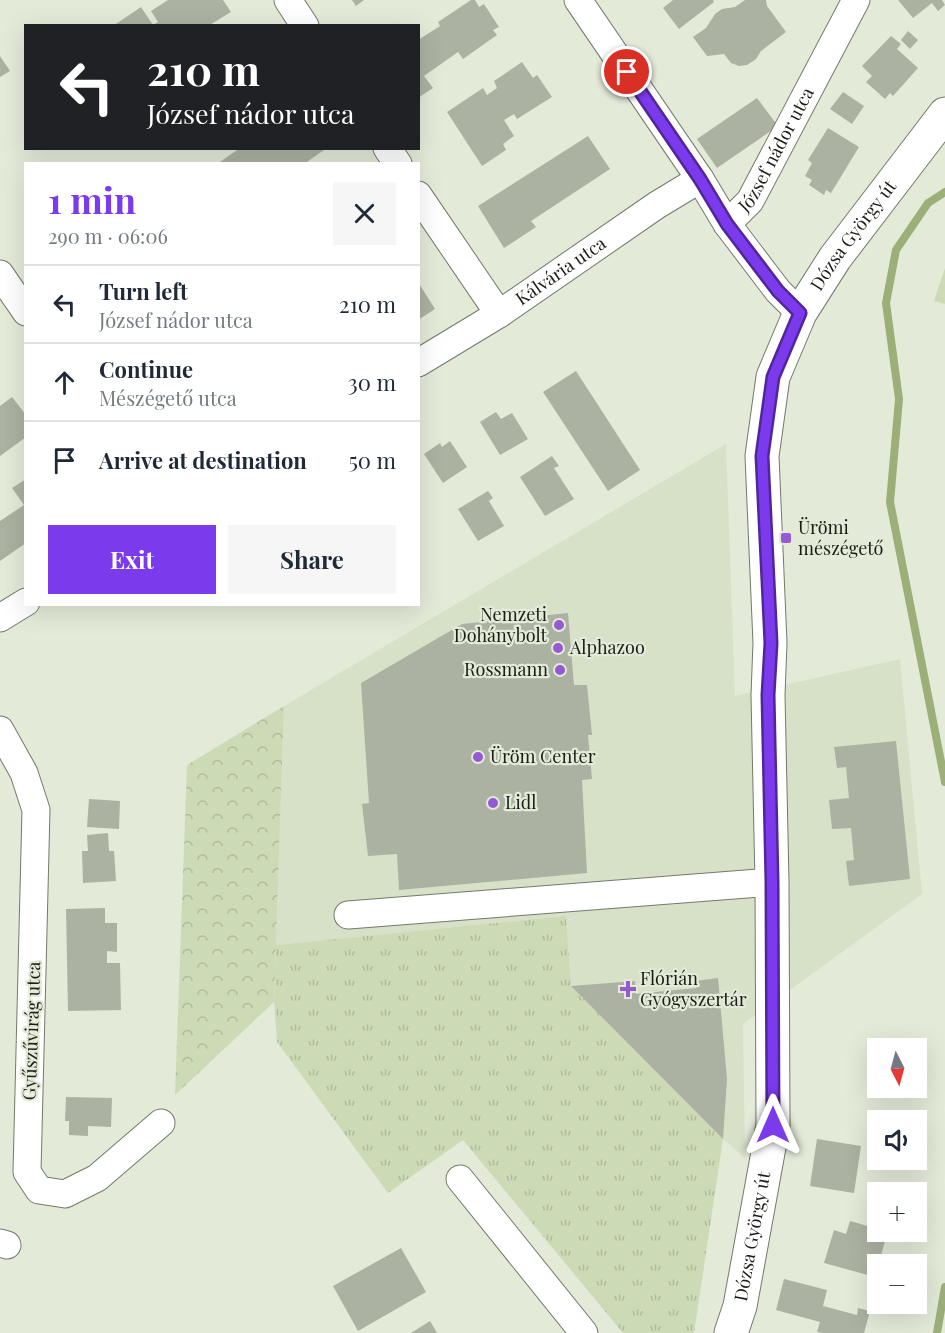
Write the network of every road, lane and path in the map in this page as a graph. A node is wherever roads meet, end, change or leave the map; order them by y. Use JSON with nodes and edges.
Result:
{"nodes":[{"id":1,"x":288,"y":0,"type":"edge"},
{"id":2,"x":578,"y":0,"type":"edge"},
{"id":3,"x":855,"y":0,"type":"edge"},
{"id":4,"x":304,"y":24,"type":"edge"},
{"id":5,"x":945,"y":114,"type":"edge"},
{"id":6,"x":700,"y":179,"type":"junction"},
{"id":7,"x":420,"y":198,"type":"edge"},
{"id":8,"x":727,"y":224,"type":"junction"},
{"id":9,"x":0,"y":274,"type":"edge"},
{"id":10,"x":24,"y":309,"type":"edge"},
{"id":11,"x":800,"y":313,"type":"junction"},
{"id":12,"x":499,"y":314,"type":"junction"},
{"id":13,"x":420,"y":362,"type":"edge"},
{"id":14,"x":24,"y":603,"type":"edge"},
{"id":15,"x":0,"y":618,"type":"edge"},
{"id":16,"x":0,"y":730,"type":"edge"},
{"id":17,"x":772,"y":882,"type":"junction"},
{"id":18,"x":348,"y":915,"type":"dead end"},
{"id":19,"x":161,"y":1123,"type":"dead end"},
{"id":20,"x":460,"y":1179,"type":"dead end"},
{"id":21,"x":584,"y":1333,"type":"edge"},
{"id":22,"x":731,"y":1333,"type":"edge"}],
"edges":[{"from":1,"to":4,"type":"street"},
{"from":2,"to":6,"type":"street"},
{"from":3,"to":8,"type":"street","name":"József nádor utca"},
{"from":5,"to":11,"type":"main road","name":"Dózsa György út"},
{"from":6,"to":8,"type":"street"},
{"from":6,"to":12,"type":"street","name":"Kálvária utca"},
{"from":7,"to":12,"type":"street"},
{"from":8,"to":11,"type":"street","name":"József nádor utca"},
{"from":9,"to":10,"type":"street"},
{"from":11,"to":17,"type":"main road","name":"Dózsa György út"},
{"from":12,"to":13,"type":"street","name":"Kálvária utca"},
{"from":14,"to":15,"type":"street"},
{"from":16,"to":19,"type":"street","name":"Gyűszűvirág utca"},
{"from":17,"to":18,"type":"street"},
{"from":17,"to":22,"type":"main road","name":"Dózsa György út"},
{"from":20,"to":21,"type":"street"}]}
